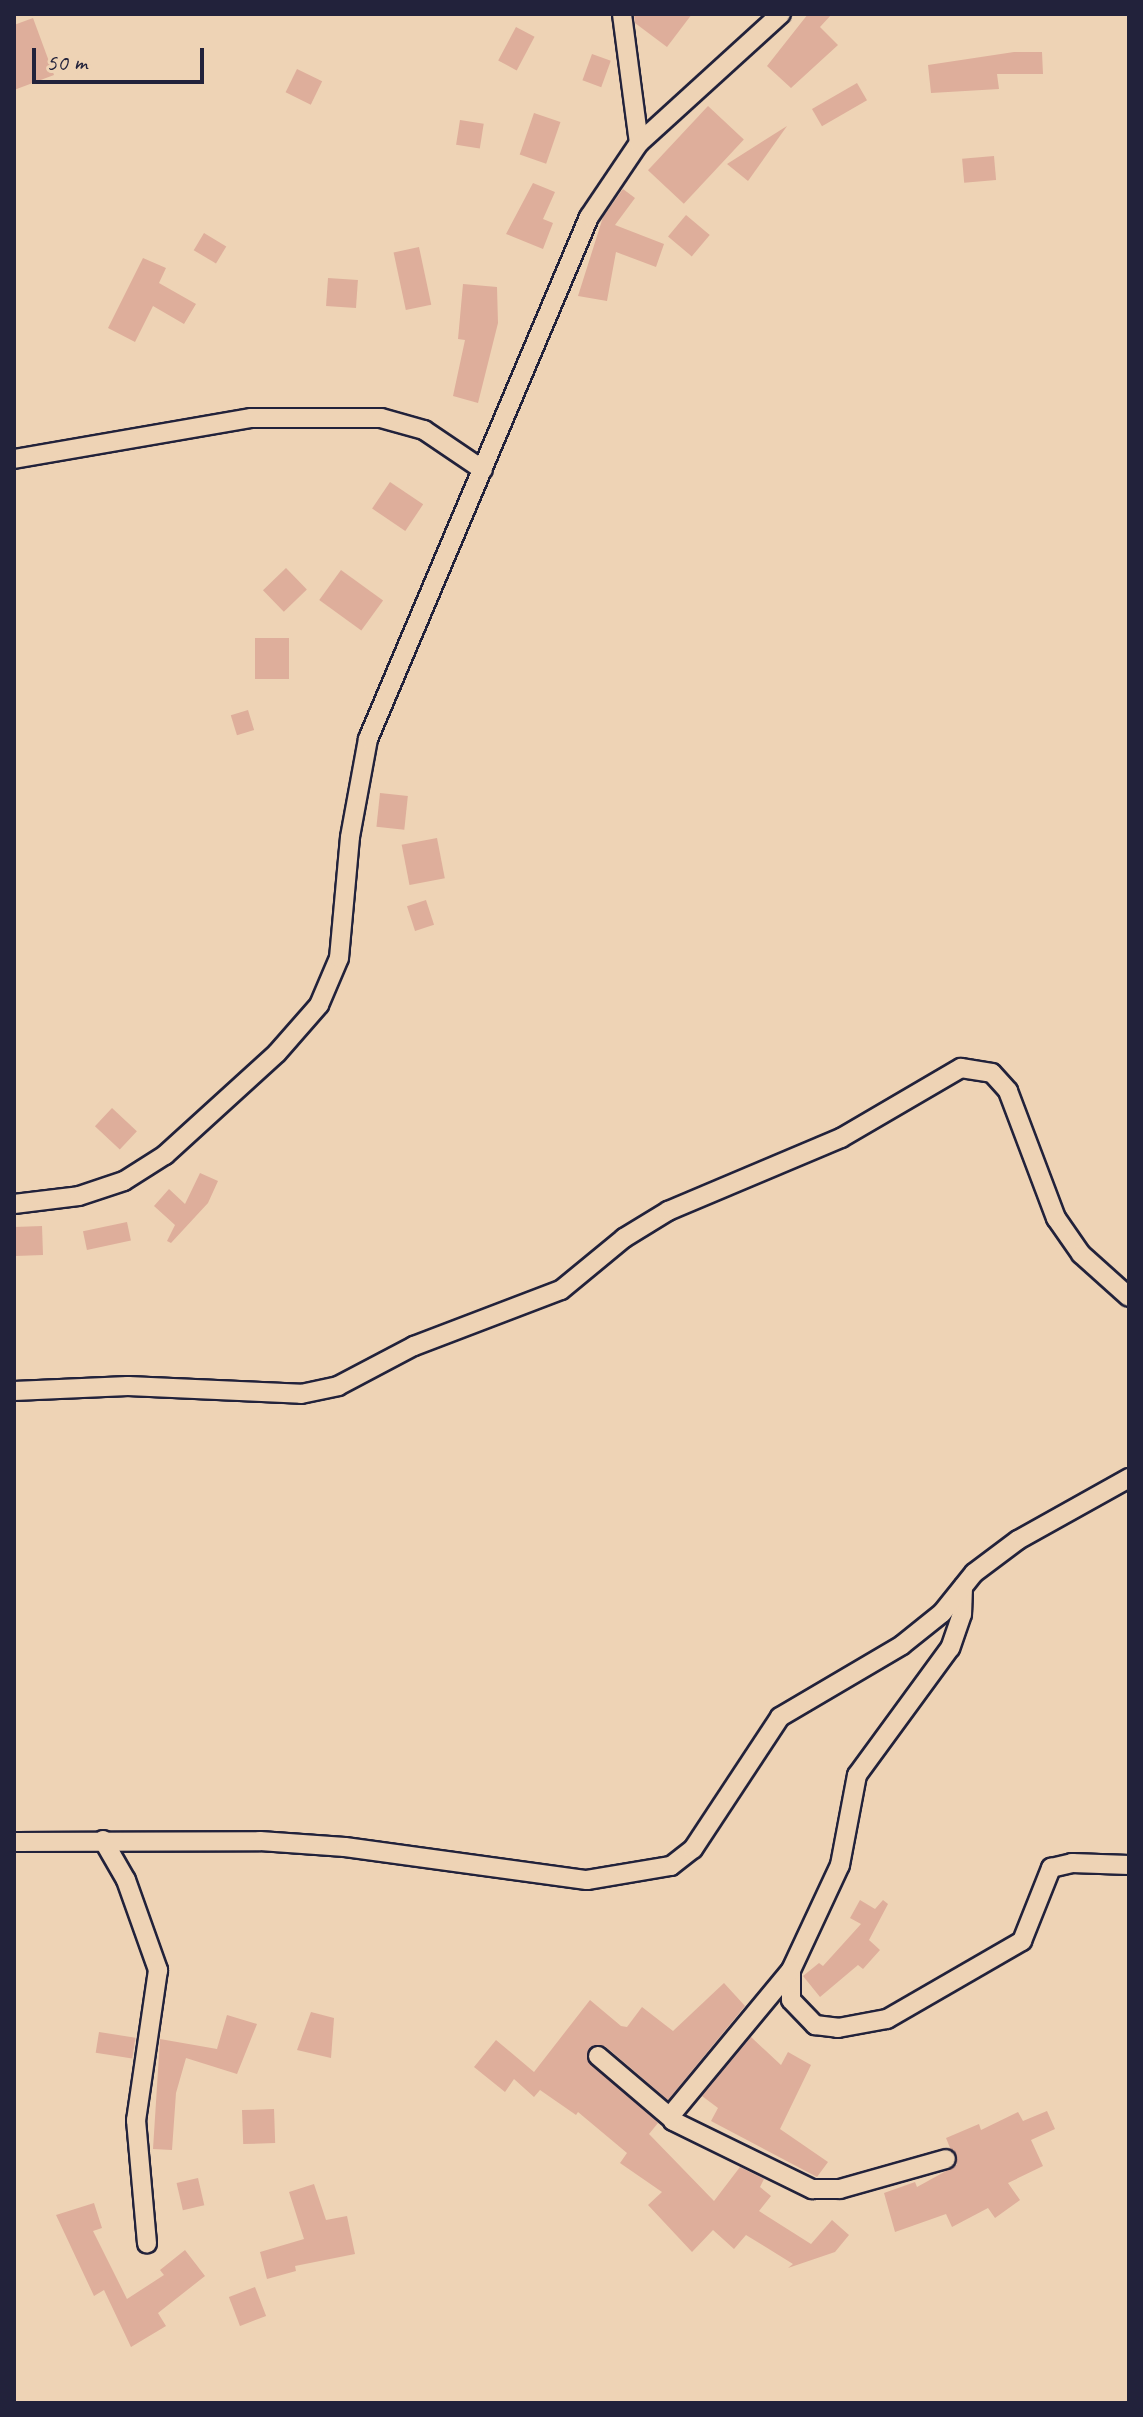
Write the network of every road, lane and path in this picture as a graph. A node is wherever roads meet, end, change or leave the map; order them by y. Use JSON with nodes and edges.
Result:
{"nodes":[{"id":1,"x":622,"y":14,"type":"edge"},
{"id":2,"x":781,"y":14,"type":"edge"},
{"id":3,"x":639,"y":143,"type":"junction"},
{"id":4,"x":14,"y":459,"type":"edge"},
{"id":5,"x":483,"y":470,"type":"junction"},
{"id":6,"x":14,"y":1204,"type":"edge"},
{"id":7,"x":1129,"y":1297,"type":"edge"},
{"id":8,"x":14,"y":1391,"type":"edge"},
{"id":9,"x":1129,"y":1478,"type":"edge"},
{"id":10,"x":963,"y":1587,"type":"junction"},
{"id":11,"x":103,"y":1840,"type":"junction"},
{"id":12,"x":14,"y":1842,"type":"edge"},
{"id":13,"x":1129,"y":1865,"type":"edge"},
{"id":14,"x":791,"y":1970,"type":"junction"},
{"id":15,"x":598,"y":2056,"type":"dead end"},
{"id":16,"x":672,"y":2119,"type":"junction"},
{"id":17,"x":946,"y":2159,"type":"dead end"},
{"id":18,"x":147,"y":2244,"type":"dead end"}],
"edges":[{"from":1,"to":3,"type":"street"},
{"from":2,"to":3,"type":"street"},
{"from":3,"to":5,"type":"street"},
{"from":4,"to":5,"type":"street"},
{"from":5,"to":6,"type":"street"},
{"from":7,"to":8,"type":"street"},
{"from":9,"to":10,"type":"street"},
{"from":10,"to":11,"type":"street"},
{"from":10,"to":14,"type":"street"},
{"from":11,"to":12,"type":"street"},
{"from":11,"to":18,"type":"street"},
{"from":13,"to":14,"type":"street"},
{"from":14,"to":16,"type":"street"},
{"from":15,"to":16,"type":"street"},
{"from":16,"to":17,"type":"street"}]}
